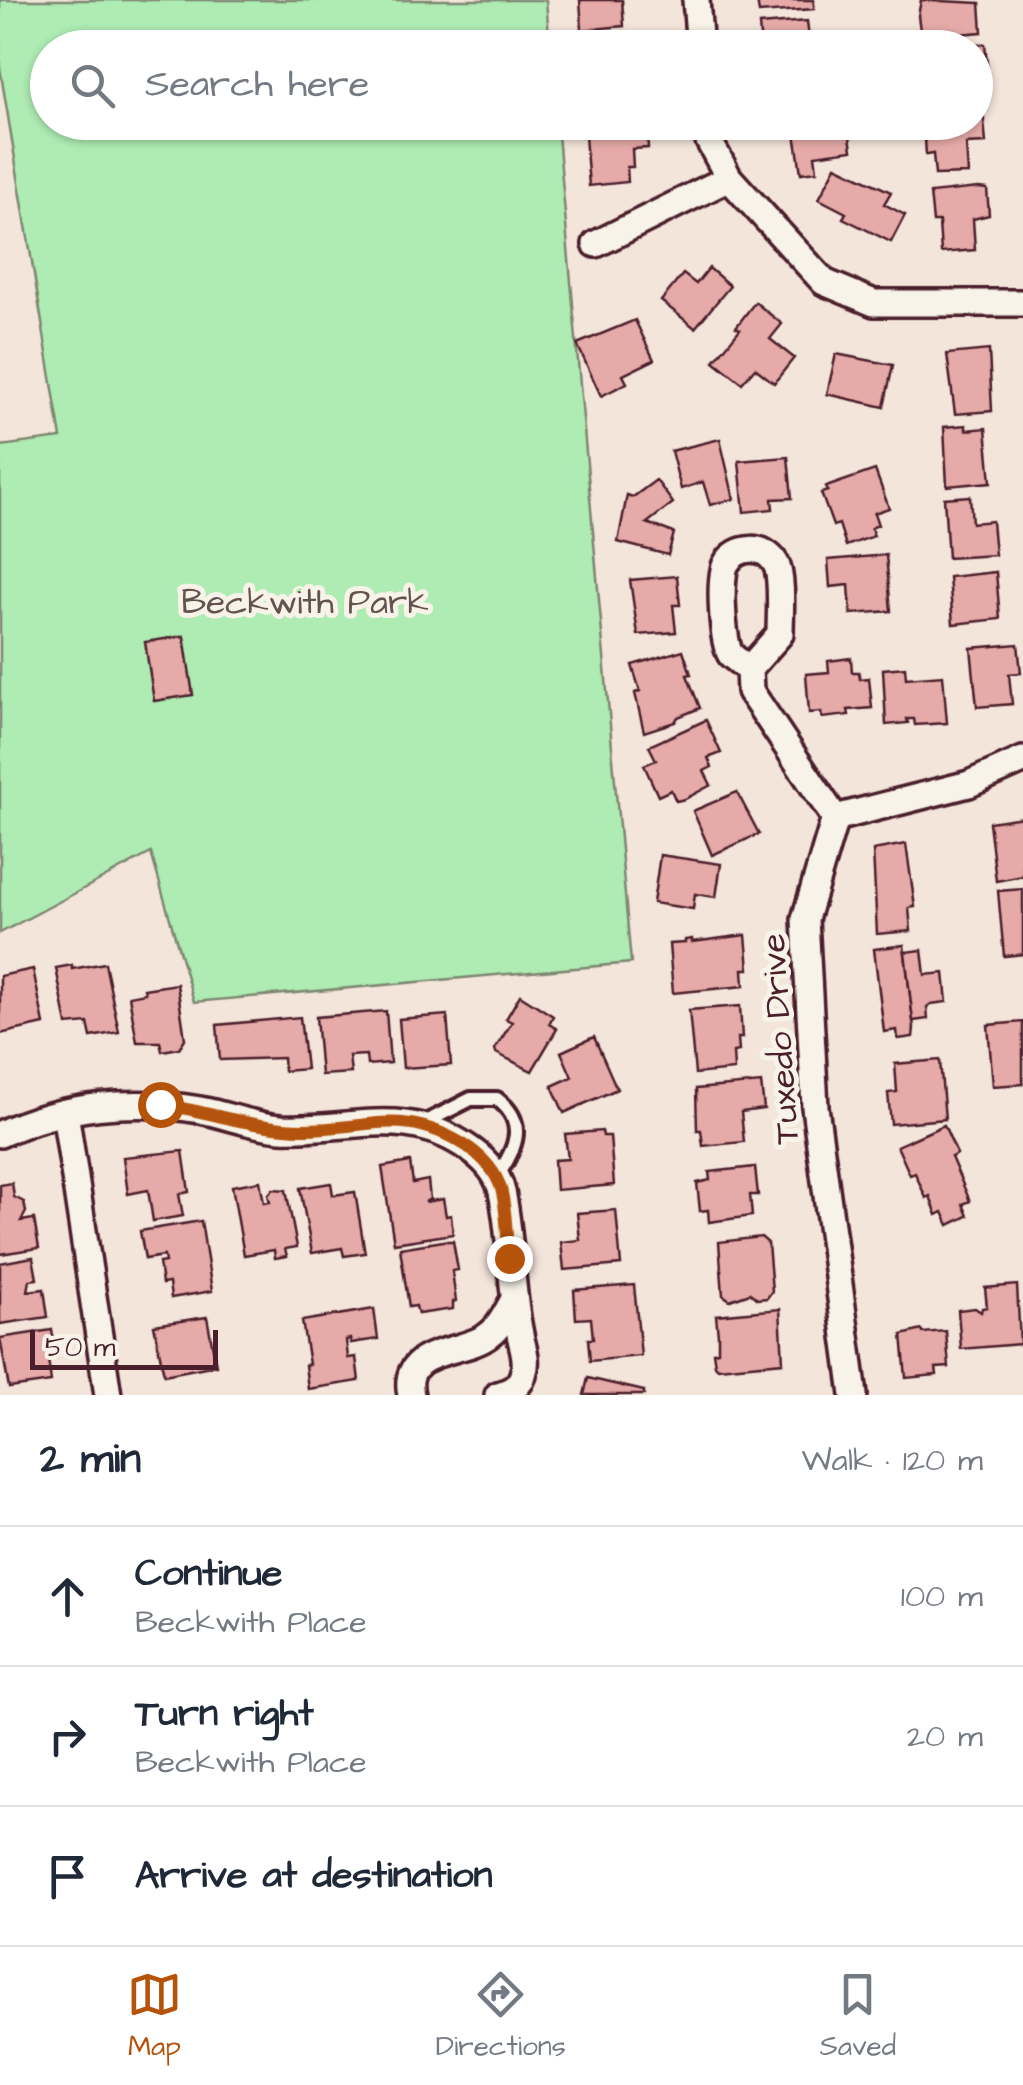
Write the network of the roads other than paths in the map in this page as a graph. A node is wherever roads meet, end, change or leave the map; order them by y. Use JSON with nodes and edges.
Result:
{"nodes":[{"id":1,"x":696,"y":0,"type":"edge"},
{"id":2,"x":698,"y":30,"type":"edge"},
{"id":3,"x":709,"y":140,"type":"edge"},
{"id":4,"x":729,"y":178,"type":"junction"},
{"id":5,"x":596,"y":244,"type":"dead end"},
{"id":6,"x":1023,"y":303,"type":"edge"},
{"id":7,"x":750,"y":669,"type":"dead end"},
{"id":8,"x":1023,"y":760,"type":"edge"},
{"id":9,"x":835,"y":818,"type":"junction"},
{"id":10,"x":65,"y":1112,"type":"junction"},
{"id":11,"x":422,"y":1124,"type":"junction"},
{"id":12,"x":0,"y":1134,"type":"edge"},
{"id":13,"x":496,"y":1176,"type":"junction"},
{"id":14,"x":512,"y":1301,"type":"junction"},
{"id":15,"x":108,"y":1395,"type":"edge"},
{"id":16,"x":411,"y":1395,"type":"edge"},
{"id":17,"x":498,"y":1395,"type":"edge"},
{"id":18,"x":854,"y":1395,"type":"edge"}],
"edges":[{"from":1,"to":2,"type":"street"},
{"from":3,"to":4,"type":"street"},
{"from":4,"to":5,"type":"street"},
{"from":4,"to":6,"type":"street"},
{"from":7,"to":9,"type":"street"},
{"from":8,"to":9,"type":"street"},
{"from":9,"to":18,"type":"street","name":"Tuxedo Drive"},
{"from":10,"to":11,"type":"street"},
{"from":10,"to":12,"type":"street"},
{"from":10,"to":15,"type":"street"},
{"from":11,"to":13,"type":"street"},
{"from":11,"to":13,"type":"lane"},
{"from":13,"to":14,"type":"street"},
{"from":14,"to":16,"type":"street"},
{"from":14,"to":17,"type":"street"}]}
